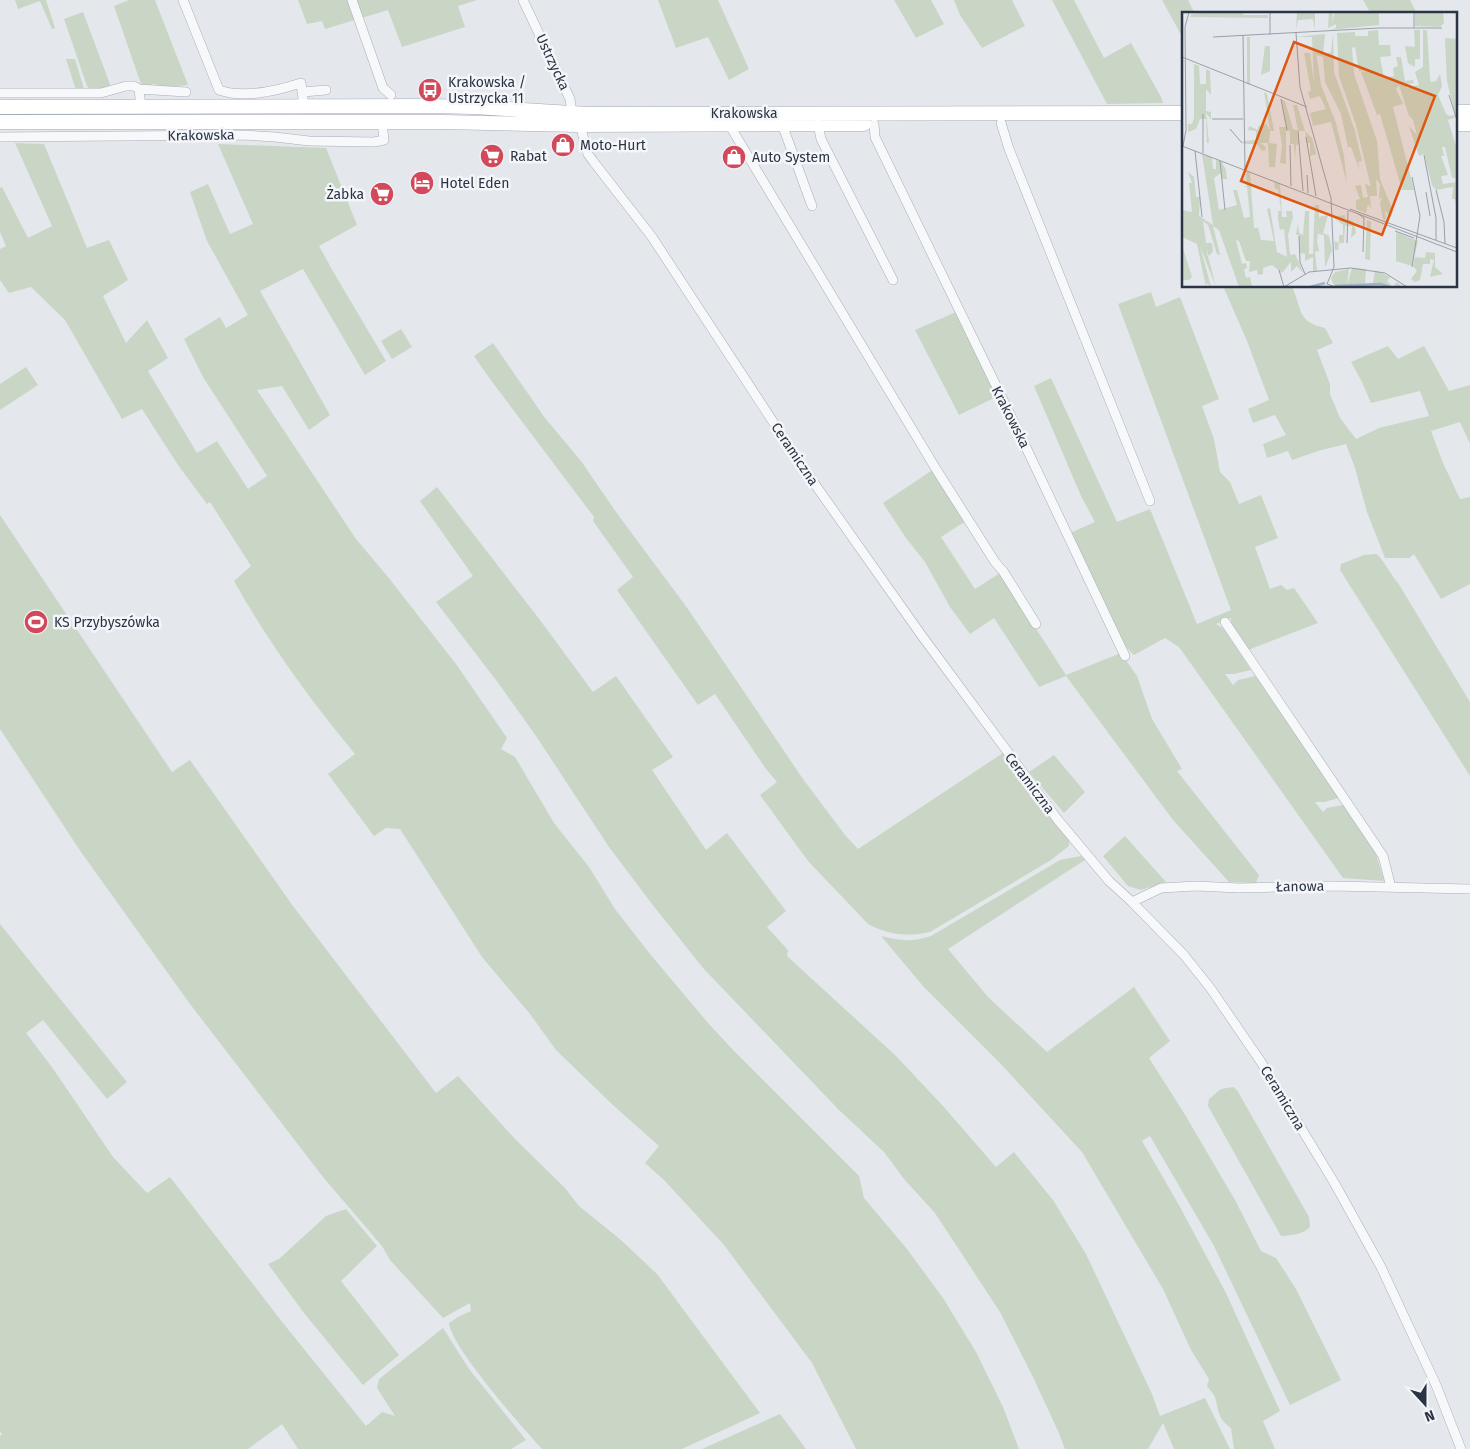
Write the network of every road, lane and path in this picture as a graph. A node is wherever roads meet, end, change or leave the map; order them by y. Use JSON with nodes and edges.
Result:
{"nodes":[{"id":1,"x":183,"y":0,"type":"edge"},
{"id":2,"x":352,"y":0,"type":"edge"},
{"id":3,"x":523,"y":0,"type":"edge"},
{"id":4,"x":139,"y":89,"type":"junction"},
{"id":5,"x":326,"y":90,"type":"dead end"},
{"id":6,"x":0,"y":92,"type":"edge"},
{"id":7,"x":186,"y":92,"type":"dead end"},
{"id":8,"x":303,"y":92,"type":"junction"},
{"id":9,"x":391,"y":96,"type":"dead end"},
{"id":10,"x":0,"y":107,"type":"edge"},
{"id":11,"x":141,"y":107,"type":"junction"},
{"id":12,"x":304,"y":107,"type":"junction"},
{"id":13,"x":1182,"y":113,"type":"edge"},
{"id":14,"x":576,"y":119,"type":"junction"},
{"id":15,"x":0,"y":122,"type":"edge"},
{"id":16,"x":382,"y":122,"type":"junction"},
{"id":17,"x":1001,"y":123,"type":"junction"},
{"id":18,"x":1182,"y":123,"type":"edge"},
{"id":19,"x":782,"y":124,"type":"junction"},
{"id":20,"x":818,"y":124,"type":"junction"},
{"id":21,"x":874,"y":124,"type":"junction"},
{"id":22,"x":731,"y":125,"type":"junction"},
{"id":23,"x":0,"y":136,"type":"edge"},
{"id":24,"x":812,"y":206,"type":"dead end"},
{"id":25,"x":892,"y":280,"type":"dead end"},
{"id":26,"x":1150,"y":501,"type":"dead end"},
{"id":27,"x":1225,"y":622,"type":"dead end"},
{"id":28,"x":1036,"y":624,"type":"dead end"},
{"id":29,"x":1125,"y":656,"type":"dead end"},
{"id":30,"x":1391,"y":887,"type":"junction"},
{"id":31,"x":1470,"y":889,"type":"edge"},
{"id":32,"x":1132,"y":902,"type":"junction"},
{"id":33,"x":1461,"y":1449,"type":"edge"}],
"edges":[{"from":1,"to":8,"type":"street"},
{"from":2,"to":9,"type":"street"},
{"from":3,"to":14,"type":"street","name":"Ustrzycka"},
{"from":4,"to":6,"type":"street"},
{"from":4,"to":7,"type":"street"},
{"from":4,"to":11,"type":"street"},
{"from":5,"to":8,"type":"street"},
{"from":8,"to":12,"type":"street"},
{"from":10,"to":11,"type":"main road","name":"Krakowska"},
{"from":11,"to":12,"type":"main road","name":"Krakowska"},
{"from":12,"to":14,"type":"main road","name":"Krakowska"},
{"from":13,"to":14,"type":"main road","name":"Krakowska"},
{"from":14,"to":16,"type":"main road","name":"Krakowska"},
{"from":14,"to":22,"type":"main road","name":"Krakowska"},
{"from":14,"to":32,"type":"street","name":"Ceramiczna"},
{"from":15,"to":16,"type":"main road","name":"Krakowska"},
{"from":16,"to":23,"type":"street","name":"Krakowska"},
{"from":17,"to":18,"type":"main road","name":"Krakowska"},
{"from":17,"to":21,"type":"main road","name":"Krakowska"},
{"from":17,"to":26,"type":"street"},
{"from":19,"to":20,"type":"main road","name":"Krakowska"},
{"from":19,"to":22,"type":"main road","name":"Krakowska"},
{"from":19,"to":24,"type":"street"},
{"from":20,"to":21,"type":"main road","name":"Krakowska"},
{"from":20,"to":25,"type":"street"},
{"from":21,"to":29,"type":"street","name":"Krakowska"},
{"from":22,"to":28,"type":"street","name":"Krakowska"},
{"from":27,"to":30,"type":"street"},
{"from":30,"to":31,"type":"street","name":"Łanowa"},
{"from":30,"to":32,"type":"street","name":"Łanowa"},
{"from":32,"to":33,"type":"street","name":"Ceramiczna"}]}
